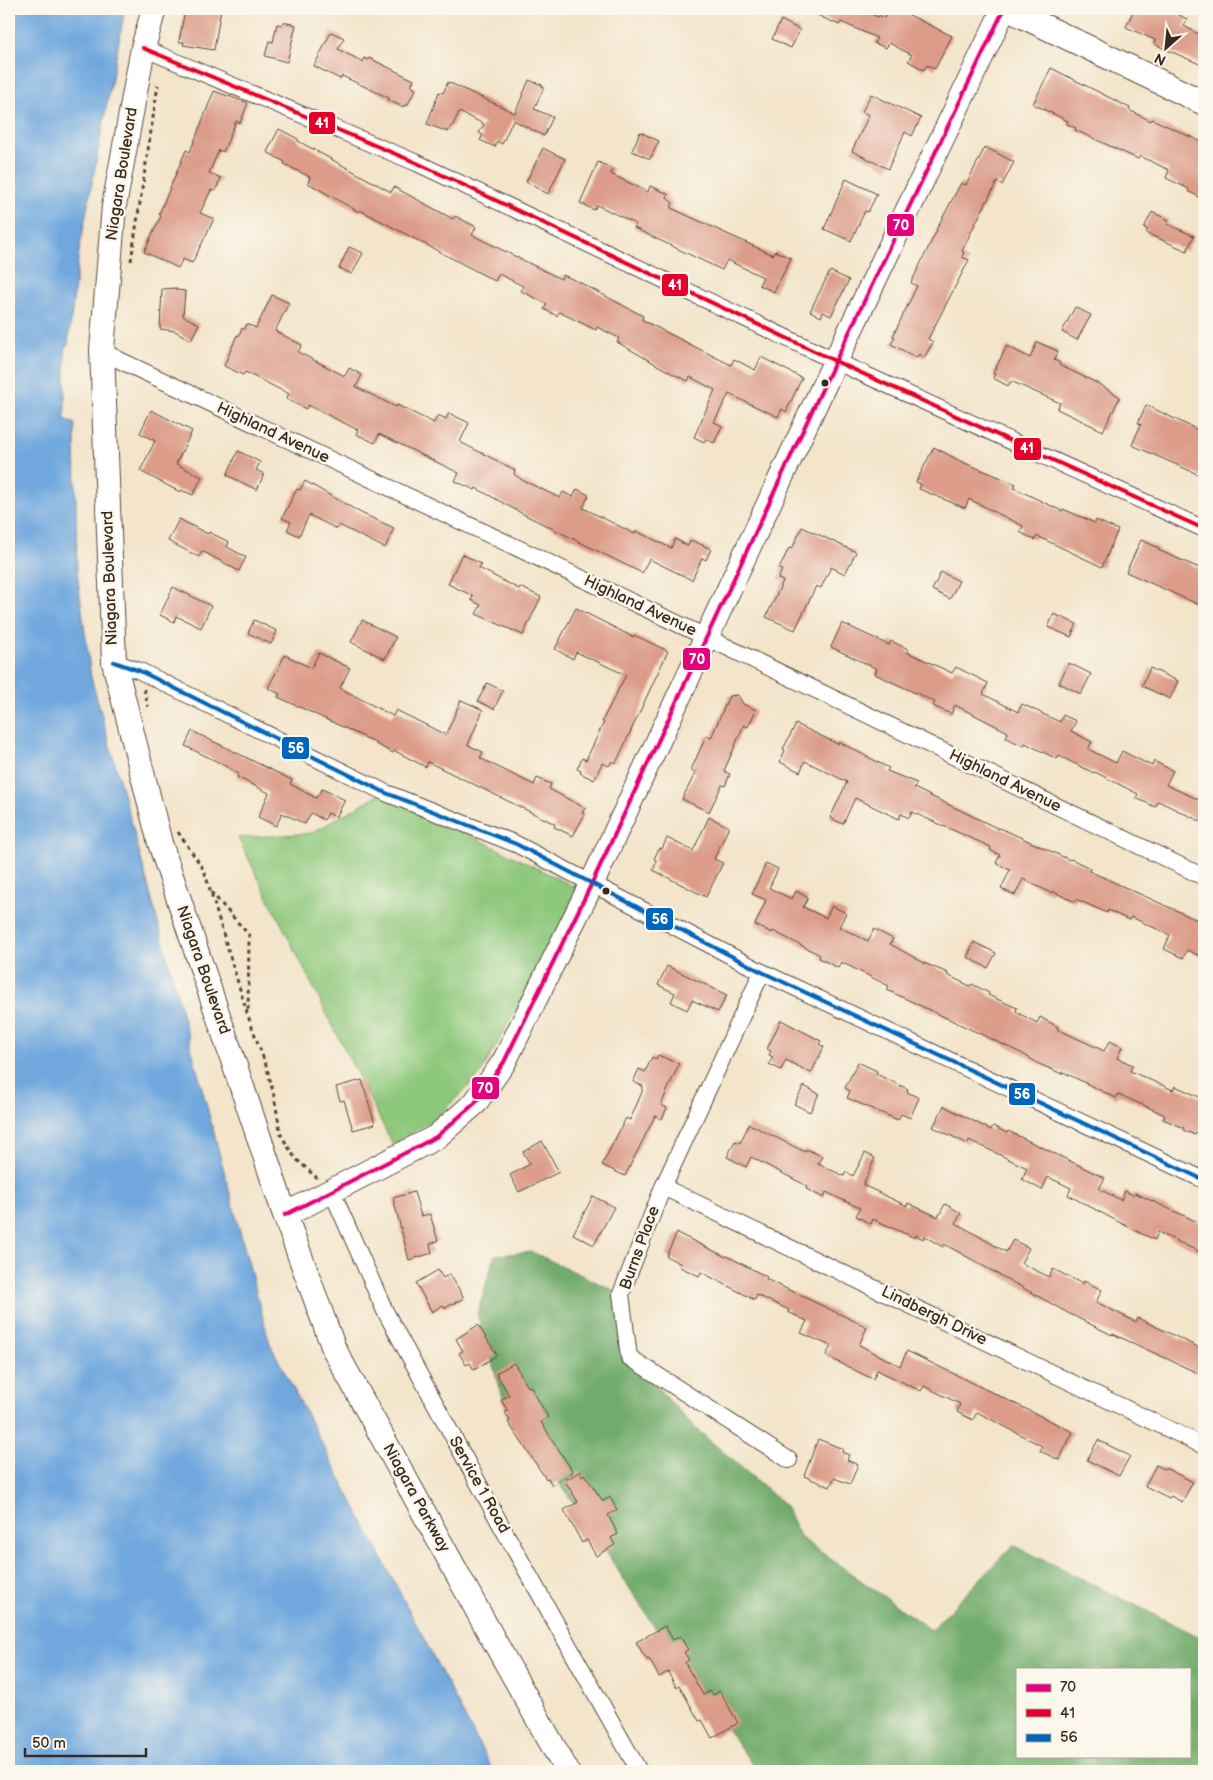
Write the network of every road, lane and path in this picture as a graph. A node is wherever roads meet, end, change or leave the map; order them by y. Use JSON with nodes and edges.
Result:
{"nodes":[{"id":1,"x":154,"y":9,"type":"edge"},
{"id":2,"x":1006,"y":9,"type":"edge"},
{"id":3,"x":143,"y":48,"type":"junction"},
{"id":4,"x":158,"y":84,"type":"dead end"},
{"id":5,"x":1204,"y":103,"type":"edge"},
{"id":6,"x":130,"y":266,"type":"dead end"},
{"id":7,"x":102,"y":350,"type":"junction"},
{"id":8,"x":836,"y":361,"type":"junction"},
{"id":9,"x":1204,"y":529,"type":"edge"},
{"id":10,"x":706,"y":637,"type":"junction"},
{"id":11,"x":114,"y":662,"type":"junction"},
{"id":12,"x":140,"y":671,"type":"junction"},
{"id":13,"x":148,"y":710,"type":"dead end"},
{"id":14,"x":174,"y":827,"type":"dead end"},
{"id":15,"x":1204,"y":877,"type":"edge"},
{"id":16,"x":592,"y":883,"type":"junction"},
{"id":17,"x":209,"y":890,"type":"junction"},
{"id":18,"x":762,"y":972,"type":"junction"},
{"id":19,"x":248,"y":1016,"type":"junction"},
{"id":20,"x":1204,"y":1180,"type":"edge"},
{"id":21,"x":663,"y":1186,"type":"junction"},
{"id":22,"x":332,"y":1192,"type":"junction"},
{"id":23,"x":285,"y":1215,"type":"junction"},
{"id":24,"x":1204,"y":1446,"type":"edge"},
{"id":25,"x":789,"y":1460,"type":"dead end"},
{"id":26,"x":567,"y":1771,"type":"edge"},
{"id":27,"x":639,"y":1771,"type":"edge"}],
"edges":[{"from":1,"to":3,"type":"main road","name":"Niagara Boulevard"},
{"from":2,"to":5,"type":"main road"},
{"from":2,"to":8,"type":"main road"},
{"from":3,"to":7,"type":"main road","name":"Niagara Boulevard"},
{"from":3,"to":8,"type":"street"},
{"from":4,"to":6,"type":"path"},
{"from":7,"to":10,"type":"street","name":"Highland Avenue"},
{"from":7,"to":11,"type":"main road","name":"Niagara Boulevard"},
{"from":8,"to":9,"type":"street"},
{"from":8,"to":10,"type":"main road"},
{"from":10,"to":15,"type":"street","name":"Highland Avenue"},
{"from":10,"to":16,"type":"main road"},
{"from":11,"to":12,"type":"street"},
{"from":11,"to":23,"type":"main road","name":"Niagara Boulevard"},
{"from":12,"to":13,"type":"path"},
{"from":12,"to":16,"type":"street"},
{"from":14,"to":17,"type":"path"},
{"from":16,"to":18,"type":"street"},
{"from":16,"to":22,"type":"main road"},
{"from":17,"to":19,"type":"path"},
{"from":17,"to":19,"type":"path"},
{"from":18,"to":20,"type":"street"},
{"from":18,"to":21,"type":"street","name":"Burns Place"},
{"from":19,"to":22,"type":"path"},
{"from":21,"to":24,"type":"street","name":"Lindbergh Drive"},
{"from":21,"to":25,"type":"street","name":"Burns Place"},
{"from":22,"to":23,"type":"main road"},
{"from":22,"to":27,"type":"street","name":"Service 1 Road"},
{"from":23,"to":26,"type":"main road","name":"Niagara Parkway"}]}
